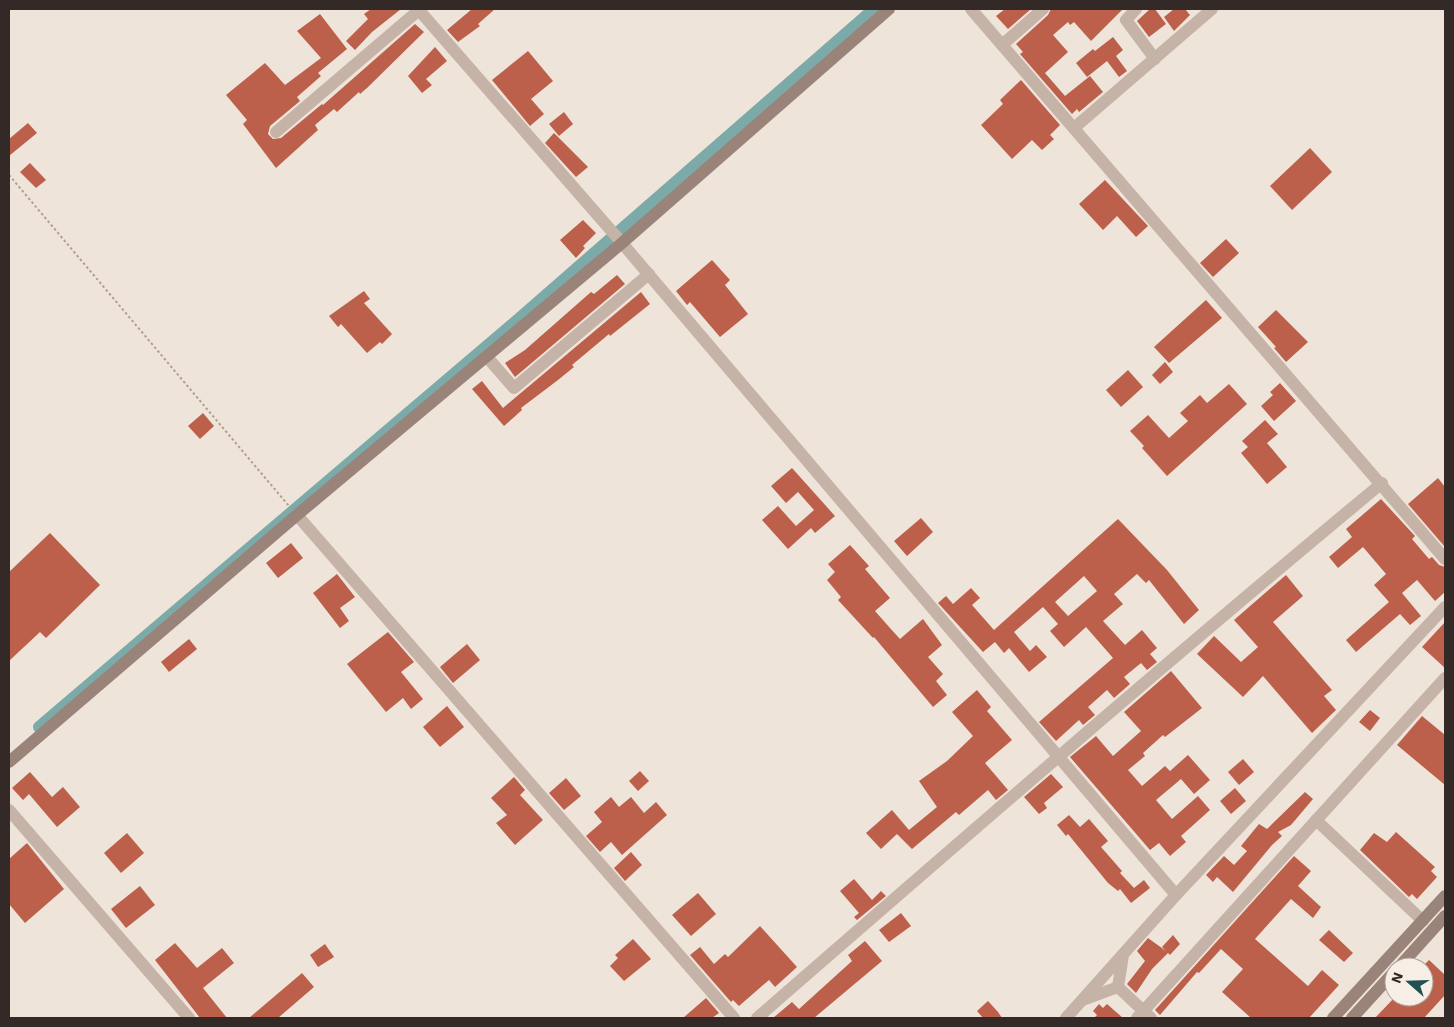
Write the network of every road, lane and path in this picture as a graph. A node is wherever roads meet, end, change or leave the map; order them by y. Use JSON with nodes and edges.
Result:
{"nodes":[{"id":1,"x":889,"y":9,"type":"edge"},
{"id":2,"x":971,"y":9,"type":"edge"},
{"id":3,"x":1043,"y":9,"type":"edge"},
{"id":4,"x":1136,"y":9,"type":"edge"},
{"id":5,"x":1212,"y":9,"type":"edge"},
{"id":6,"x":418,"y":10,"type":"edge"},
{"id":7,"x":1002,"y":45,"type":"junction"},
{"id":8,"x":1155,"y":59,"type":"junction"},
{"id":9,"x":1074,"y":128,"type":"junction"},
{"id":10,"x":276,"y":132,"type":"dead end"},
{"id":11,"x":9,"y":175,"type":"edge"},
{"id":12,"x":622,"y":243,"type":"junction"},
{"id":13,"x":649,"y":274,"type":"junction"},
{"id":14,"x":487,"y":357,"type":"junction"},
{"id":15,"x":1382,"y":483,"type":"junction"},
{"id":16,"x":297,"y":516,"type":"junction"},
{"id":17,"x":1445,"y":559,"type":"edge"},
{"id":18,"x":1445,"y":607,"type":"edge"},
{"id":19,"x":1445,"y":678,"type":"edge"},
{"id":20,"x":1058,"y":756,"type":"junction"},
{"id":21,"x":9,"y":762,"type":"edge"},
{"id":22,"x":9,"y":810,"type":"edge"},
{"id":23,"x":1316,"y":820,"type":"junction"},
{"id":24,"x":1176,"y":895,"type":"junction"},
{"id":25,"x":1445,"y":896,"type":"edge"},
{"id":26,"x":1445,"y":916,"type":"edge"},
{"id":27,"x":1423,"y":921,"type":"junction"},
{"id":28,"x":1123,"y":955,"type":"junction"},
{"id":29,"x":1408,"y":957,"type":"edge"},
{"id":30,"x":1384,"y":983,"type":"edge"},
{"id":31,"x":1118,"y":987,"type":"junction"},
{"id":32,"x":1083,"y":1000,"type":"junction"},
{"id":33,"x":1144,"y":1016,"type":"edge"},
{"id":34,"x":189,"y":1018,"type":"edge"},
{"id":35,"x":734,"y":1018,"type":"edge"},
{"id":36,"x":757,"y":1018,"type":"edge"},
{"id":37,"x":1066,"y":1018,"type":"edge"},
{"id":38,"x":1334,"y":1018,"type":"edge"},
{"id":39,"x":1352,"y":1018,"type":"edge"}],
"edges":[{"from":1,"to":12,"type":"street"},
{"from":2,"to":7,"type":"street"},
{"from":3,"to":7,"type":"street"},
{"from":4,"to":8,"type":"street"},
{"from":5,"to":8,"type":"street"},
{"from":6,"to":10,"type":"street"},
{"from":6,"to":12,"type":"street"},
{"from":7,"to":9,"type":"street"},
{"from":8,"to":9,"type":"street"},
{"from":9,"to":15,"type":"street"},
{"from":11,"to":16,"type":"path"},
{"from":12,"to":13,"type":"street"},
{"from":12,"to":14,"type":"street"},
{"from":13,"to":14,"type":"street"},
{"from":13,"to":20,"type":"street"},
{"from":14,"to":16,"type":"street"},
{"from":15,"to":17,"type":"street"},
{"from":15,"to":20,"type":"street"},
{"from":16,"to":21,"type":"street"},
{"from":16,"to":35,"type":"street"},
{"from":18,"to":24,"type":"street"},
{"from":19,"to":23,"type":"street"},
{"from":20,"to":24,"type":"street"},
{"from":20,"to":36,"type":"street"},
{"from":22,"to":34,"type":"street"},
{"from":23,"to":27,"type":"street"},
{"from":23,"to":33,"type":"street"},
{"from":24,"to":28,"type":"street"},
{"from":25,"to":27,"type":"street"},
{"from":26,"to":29,"type":"street"},
{"from":27,"to":38,"type":"street"},
{"from":28,"to":31,"type":"street"},
{"from":28,"to":32,"type":"street"},
{"from":30,"to":39,"type":"street"},
{"from":31,"to":32,"type":"street"},
{"from":31,"to":33,"type":"street"},
{"from":32,"to":37,"type":"street"}]}
